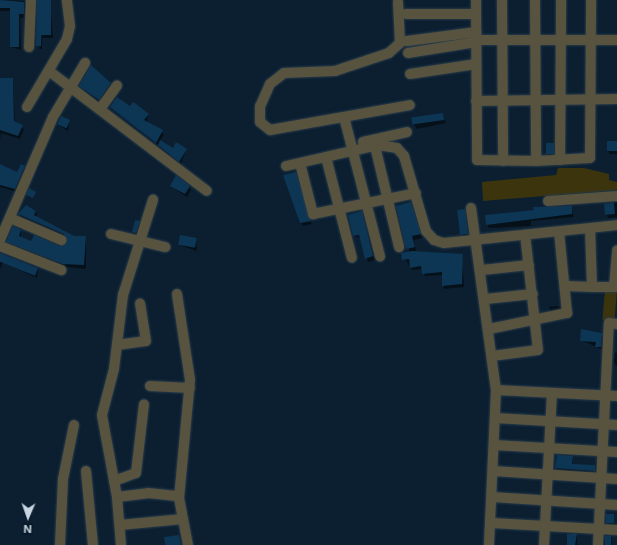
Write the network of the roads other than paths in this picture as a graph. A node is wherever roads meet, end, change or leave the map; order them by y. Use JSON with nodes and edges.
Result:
{"nodes":[{"id":1,"x":31,"y":0,"type":"edge"},
{"id":2,"x":67,"y":0,"type":"edge"},
{"id":3,"x":476,"y":0,"type":"edge"},
{"id":4,"x":502,"y":0,"type":"edge"},
{"id":5,"x":535,"y":0,"type":"edge"},
{"id":6,"x":561,"y":0,"type":"edge"},
{"id":7,"x":591,"y":0,"type":"edge"},
{"id":8,"x":398,"y":2,"type":"dead end"},
{"id":9,"x":406,"y":14,"type":"dead end"},
{"id":10,"x":476,"y":14,"type":"junction"},
{"id":11,"x":476,"y":38,"type":"junction"},
{"id":12,"x":503,"y":40,"type":"junction"},
{"id":13,"x":535,"y":40,"type":"junction"},
{"id":14,"x":561,"y":40,"type":"junction"},
{"id":15,"x":590,"y":40,"type":"junction"},
{"id":16,"x":617,"y":40,"type":"edge"},
{"id":17,"x":407,"y":41,"type":"dead end"},
{"id":18,"x":29,"y":47,"type":"dead end"},
{"id":19,"x":408,"y":53,"type":"dead end"},
{"id":20,"x":85,"y":62,"type":"dead end"},
{"id":21,"x":476,"y":64,"type":"junction"},
{"id":22,"x":49,"y":71,"type":"junction"},
{"id":23,"x":410,"y":74,"type":"dead end"},
{"id":24,"x":69,"y":86,"type":"junction"},
{"id":25,"x":117,"y":86,"type":"dead end"},
{"id":26,"x":535,"y":99,"type":"junction"},
{"id":27,"x":560,"y":99,"type":"junction"},
{"id":28,"x":590,"y":99,"type":"junction"},
{"id":29,"x":617,"y":99,"type":"edge"},
{"id":30,"x":503,"y":100,"type":"junction"},
{"id":31,"x":476,"y":101,"type":"junction"},
{"id":32,"x":410,"y":105,"type":"dead end"},
{"id":33,"x":27,"y":107,"type":"dead end"},
{"id":34,"x":100,"y":109,"type":"junction"},
{"id":35,"x":344,"y":116,"type":"junction"},
{"id":36,"x":407,"y":132,"type":"dead end"},
{"id":37,"x":375,"y":146,"type":"junction"},
{"id":38,"x":352,"y":148,"type":"junction"},
{"id":39,"x":326,"y":157,"type":"junction"},
{"id":40,"x":503,"y":160,"type":"junction"},
{"id":41,"x":560,"y":160,"type":"junction"},
{"id":42,"x":536,"y":161,"type":"junction"},
{"id":43,"x":300,"y":163,"type":"junction"},
{"id":44,"x":286,"y":166,"type":"dead end"},
{"id":45,"x":207,"y":191,"type":"dead end"},
{"id":46,"x":416,"y":193,"type":"junction"},
{"id":47,"x":617,"y":196,"type":"edge"},
{"id":48,"x":388,"y":198,"type":"junction"},
{"id":49,"x":153,"y":200,"type":"dead end"},
{"id":50,"x":548,"y":201,"type":"dead end"},
{"id":51,"x":367,"y":203,"type":"junction"},
{"id":52,"x":338,"y":208,"type":"junction"},
{"id":53,"x":472,"y":208,"type":"dead end"},
{"id":54,"x":10,"y":218,"type":"junction"},
{"id":55,"x":617,"y":225,"type":"edge"},
{"id":56,"x":590,"y":228,"type":"junction"},
{"id":57,"x":559,"y":232,"type":"junction"},
{"id":58,"x":111,"y":234,"type":"dead end"},
{"id":59,"x":525,"y":236,"type":"junction"},
{"id":60,"x":0,"y":240,"type":"edge"},
{"id":61,"x":61,"y":240,"type":"dead end"},
{"id":62,"x":140,"y":241,"type":"junction"},
{"id":63,"x":479,"y":241,"type":"junction"},
{"id":64,"x":0,"y":246,"type":"edge"},
{"id":65,"x":165,"y":247,"type":"dead end"},
{"id":66,"x":400,"y":247,"type":"dead end"},
{"id":67,"x":617,"y":250,"type":"edge"},
{"id":68,"x":380,"y":256,"type":"dead end"},
{"id":69,"x":352,"y":258,"type":"dead end"},
{"id":70,"x":529,"y":265,"type":"junction"},
{"id":71,"x":61,"y":270,"type":"dead end"},
{"id":72,"x":482,"y":270,"type":"junction"},
{"id":73,"x":566,"y":286,"type":"junction"},
{"id":74,"x":592,"y":287,"type":"junction"},
{"id":75,"x":616,"y":287,"type":"edge"},
{"id":76,"x":177,"y":294,"type":"dead end"},
{"id":77,"x":533,"y":294,"type":"junction"},
{"id":78,"x":486,"y":299,"type":"junction"},
{"id":79,"x":140,"y":303,"type":"dead end"},
{"id":80,"x":537,"y":321,"type":"junction"},
{"id":81,"x":617,"y":324,"type":"edge"},
{"id":82,"x":489,"y":328,"type":"junction"},
{"id":83,"x":117,"y":346,"type":"junction"},
{"id":84,"x":492,"y":356,"type":"junction"},
{"id":85,"x":612,"y":366,"type":"edge"},
{"id":86,"x":150,"y":386,"type":"dead end"},
{"id":87,"x":190,"y":388,"type":"junction"},
{"id":88,"x":496,"y":390,"type":"junction"},
{"id":89,"x":552,"y":393,"type":"junction"},
{"id":90,"x":606,"y":395,"type":"junction"},
{"id":91,"x":617,"y":396,"type":"edge"},
{"id":92,"x":144,"y":404,"type":"dead end"},
{"id":93,"x":495,"y":418,"type":"junction"},
{"id":94,"x":550,"y":421,"type":"junction"},
{"id":95,"x":74,"y":425,"type":"dead end"},
{"id":96,"x":617,"y":425,"type":"edge"},
{"id":97,"x":604,"y":426,"type":"junction"},
{"id":98,"x":494,"y":445,"type":"junction"},
{"id":99,"x":549,"y":446,"type":"junction"},
{"id":100,"x":603,"y":451,"type":"junction"},
{"id":101,"x":617,"y":452,"type":"edge"},
{"id":102,"x":86,"y":471,"type":"dead end"},
{"id":103,"x":493,"y":471,"type":"junction"},
{"id":104,"x":547,"y":474,"type":"junction"},
{"id":105,"x":601,"y":478,"type":"junction"},
{"id":106,"x":617,"y":478,"type":"edge"},
{"id":107,"x":114,"y":481,"type":"junction"},
{"id":108,"x":179,"y":496,"type":"junction"},
{"id":109,"x":117,"y":497,"type":"junction"},
{"id":110,"x":492,"y":497,"type":"junction"},
{"id":111,"x":546,"y":500,"type":"junction"},
{"id":112,"x":600,"y":504,"type":"junction"},
{"id":113,"x":617,"y":505,"type":"edge"},
{"id":114,"x":183,"y":519,"type":"junction"},
{"id":115,"x":492,"y":523,"type":"junction"},
{"id":116,"x":120,"y":525,"type":"junction"},
{"id":117,"x":545,"y":527,"type":"junction"},
{"id":118,"x":617,"y":530,"type":"edge"},
{"id":119,"x":599,"y":531,"type":"junction"},
{"id":120,"x":60,"y":545,"type":"edge"},
{"id":121,"x":92,"y":545,"type":"edge"},
{"id":122,"x":121,"y":545,"type":"edge"},
{"id":123,"x":188,"y":545,"type":"edge"},
{"id":124,"x":489,"y":545,"type":"edge"},
{"id":125,"x":544,"y":545,"type":"edge"},
{"id":126,"x":598,"y":545,"type":"edge"}],
"edges":[{"from":1,"to":18,"type":"street"},
{"from":2,"to":22,"type":"street"},
{"from":3,"to":10,"type":"street"},
{"from":4,"to":12,"type":"street"},
{"from":5,"to":13,"type":"street"},
{"from":6,"to":14,"type":"street"},
{"from":7,"to":15,"type":"street"},
{"from":8,"to":35,"type":"street"},
{"from":9,"to":10,"type":"street"},
{"from":10,"to":11,"type":"street"},
{"from":11,"to":12,"type":"street"},
{"from":11,"to":17,"type":"street"},
{"from":11,"to":19,"type":"street"},
{"from":11,"to":21,"type":"street"},
{"from":12,"to":13,"type":"street"},
{"from":12,"to":30,"type":"street"},
{"from":13,"to":14,"type":"street"},
{"from":13,"to":26,"type":"street"},
{"from":14,"to":15,"type":"street"},
{"from":14,"to":27,"type":"street"},
{"from":15,"to":16,"type":"street"},
{"from":15,"to":28,"type":"street"},
{"from":20,"to":24,"type":"street"},
{"from":21,"to":23,"type":"street"},
{"from":21,"to":31,"type":"street"},
{"from":22,"to":24,"type":"street"},
{"from":22,"to":33,"type":"street"},
{"from":24,"to":34,"type":"street"},
{"from":24,"to":54,"type":"street"},
{"from":25,"to":34,"type":"street"},
{"from":26,"to":27,"type":"street"},
{"from":26,"to":30,"type":"street"},
{"from":26,"to":42,"type":"street"},
{"from":27,"to":28,"type":"street"},
{"from":27,"to":41,"type":"street"},
{"from":28,"to":29,"type":"street"},
{"from":28,"to":41,"type":"street"},
{"from":30,"to":31,"type":"street"},
{"from":30,"to":40,"type":"street"},
{"from":31,"to":40,"type":"street"},
{"from":32,"to":35,"type":"street"},
{"from":34,"to":45,"type":"street"},
{"from":35,"to":38,"type":"street"},
{"from":36,"to":38,"type":"street"},
{"from":37,"to":38,"type":"street"},
{"from":37,"to":46,"type":"street"},
{"from":37,"to":48,"type":"street"},
{"from":38,"to":39,"type":"street"},
{"from":38,"to":51,"type":"street"},
{"from":39,"to":43,"type":"street"},
{"from":39,"to":52,"type":"street"},
{"from":40,"to":42,"type":"street"},
{"from":41,"to":42,"type":"street"},
{"from":43,"to":44,"type":"street"},
{"from":43,"to":52,"type":"street"},
{"from":46,"to":48,"type":"street"},
{"from":46,"to":63,"type":"street"},
{"from":47,"to":50,"type":"street"},
{"from":48,"to":51,"type":"street"},
{"from":48,"to":66,"type":"street"},
{"from":49,"to":62,"type":"street"},
{"from":51,"to":52,"type":"street"},
{"from":51,"to":68,"type":"street"},
{"from":52,"to":69,"type":"street"},
{"from":53,"to":63,"type":"street"},
{"from":54,"to":60,"type":"street"},
{"from":54,"to":61,"type":"street"},
{"from":55,"to":56,"type":"street"},
{"from":56,"to":57,"type":"street"},
{"from":56,"to":74,"type":"street"},
{"from":57,"to":59,"type":"street"},
{"from":57,"to":73,"type":"street"},
{"from":58,"to":62,"type":"street"},
{"from":59,"to":63,"type":"street"},
{"from":59,"to":70,"type":"street"},
{"from":62,"to":65,"type":"street"},
{"from":62,"to":83,"type":"street"},
{"from":63,"to":72,"type":"street"},
{"from":64,"to":71,"type":"street"},
{"from":67,"to":75,"type":"street"},
{"from":70,"to":72,"type":"street"},
{"from":70,"to":77,"type":"street"},
{"from":72,"to":78,"type":"street"},
{"from":73,"to":74,"type":"street"},
{"from":73,"to":80,"type":"street"},
{"from":74,"to":75,"type":"street"},
{"from":76,"to":87,"type":"street"},
{"from":77,"to":78,"type":"street"},
{"from":77,"to":80,"type":"street"},
{"from":78,"to":82,"type":"street"},
{"from":79,"to":83,"type":"street"},
{"from":80,"to":82,"type":"street"},
{"from":80,"to":84,"type":"street"},
{"from":81,"to":85,"type":"street"},
{"from":82,"to":84,"type":"street"},
{"from":83,"to":107,"type":"street"},
{"from":84,"to":88,"type":"street"},
{"from":85,"to":90,"type":"street"},
{"from":86,"to":87,"type":"street"},
{"from":87,"to":108,"type":"street"},
{"from":88,"to":89,"type":"street"},
{"from":88,"to":93,"type":"street"},
{"from":89,"to":90,"type":"street"},
{"from":89,"to":94,"type":"street"},
{"from":90,"to":91,"type":"street"},
{"from":90,"to":97,"type":"street"},
{"from":92,"to":107,"type":"street"},
{"from":93,"to":94,"type":"street"},
{"from":93,"to":98,"type":"street"},
{"from":94,"to":97,"type":"street"},
{"from":94,"to":99,"type":"street"},
{"from":95,"to":120,"type":"street"},
{"from":96,"to":97,"type":"street"},
{"from":97,"to":100,"type":"street"},
{"from":98,"to":99,"type":"street"},
{"from":98,"to":103,"type":"street"},
{"from":99,"to":100,"type":"street"},
{"from":99,"to":104,"type":"street"},
{"from":100,"to":101,"type":"street"},
{"from":100,"to":105,"type":"street"},
{"from":102,"to":121,"type":"street"},
{"from":103,"to":104,"type":"street"},
{"from":103,"to":110,"type":"street"},
{"from":104,"to":105,"type":"street"},
{"from":104,"to":111,"type":"street"},
{"from":105,"to":106,"type":"street"},
{"from":105,"to":112,"type":"street"},
{"from":107,"to":109,"type":"street"},
{"from":108,"to":109,"type":"street"},
{"from":108,"to":114,"type":"street"},
{"from":109,"to":116,"type":"street"},
{"from":110,"to":111,"type":"street"},
{"from":110,"to":115,"type":"street"},
{"from":111,"to":112,"type":"street"},
{"from":111,"to":117,"type":"street"},
{"from":112,"to":113,"type":"street"},
{"from":112,"to":119,"type":"street"},
{"from":114,"to":116,"type":"street"},
{"from":114,"to":123,"type":"street"},
{"from":115,"to":117,"type":"street"},
{"from":115,"to":124,"type":"street"},
{"from":116,"to":122,"type":"street"},
{"from":117,"to":119,"type":"street"},
{"from":117,"to":125,"type":"street"},
{"from":118,"to":119,"type":"street"},
{"from":119,"to":126,"type":"street"}]}
